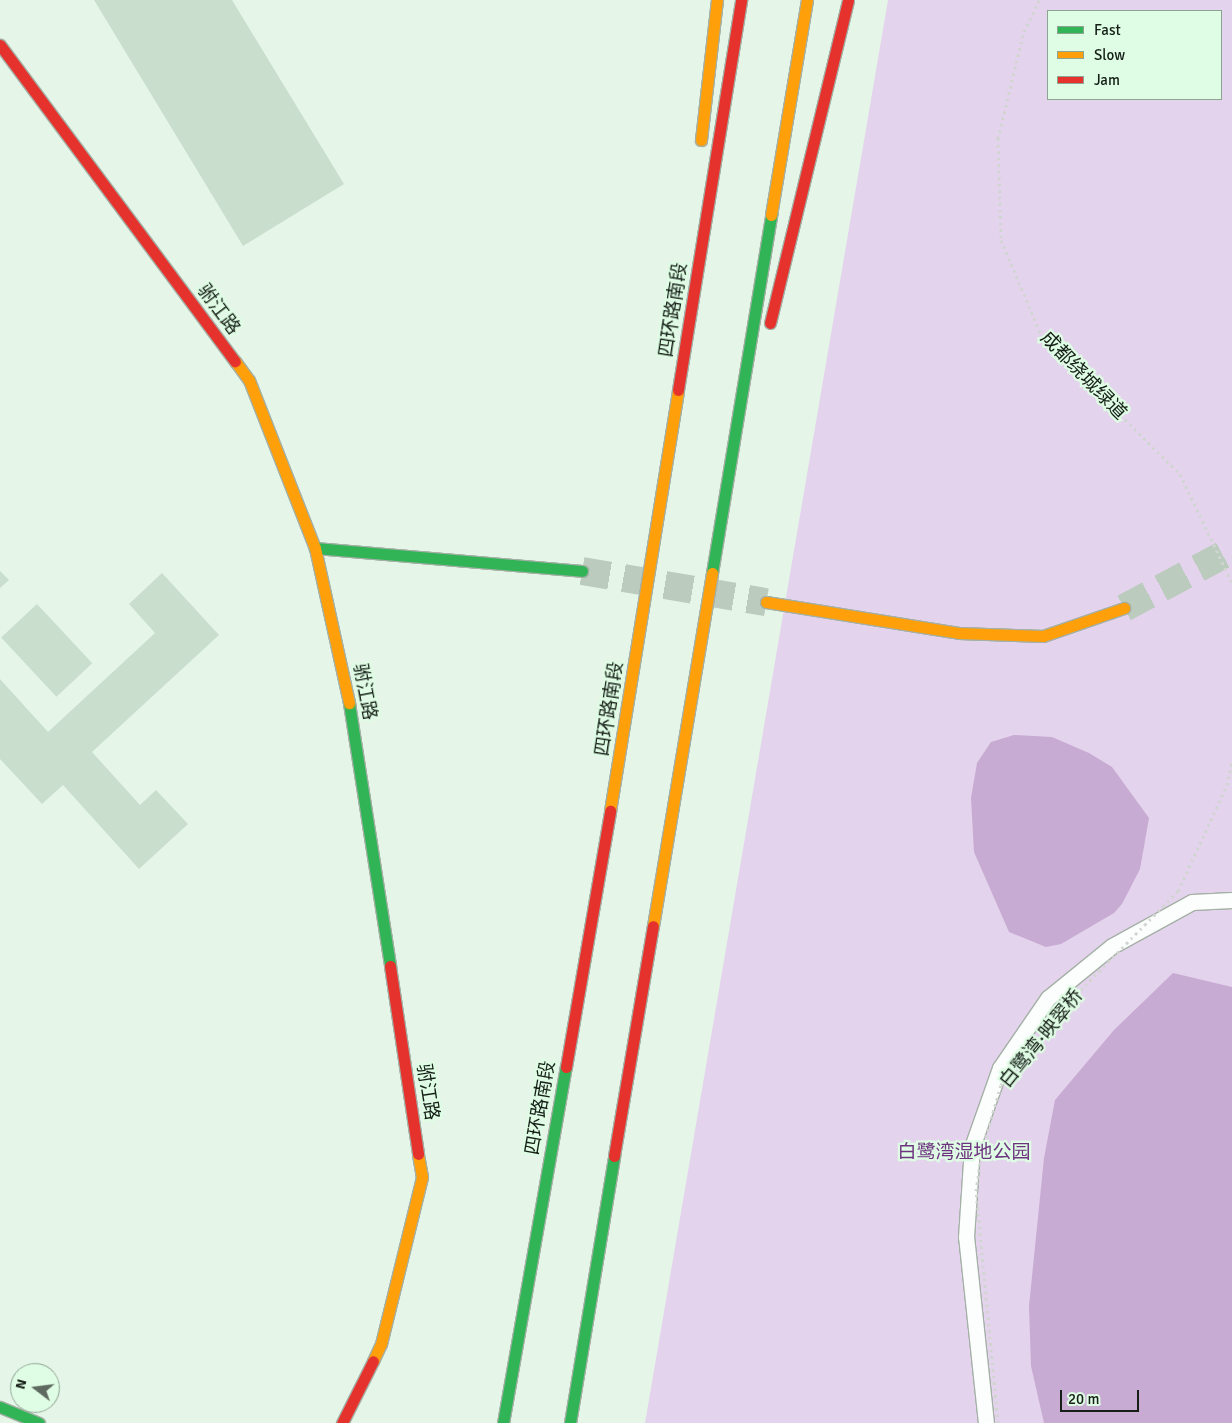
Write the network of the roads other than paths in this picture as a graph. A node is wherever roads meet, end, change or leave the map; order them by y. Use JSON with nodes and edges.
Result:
{"nodes":[{"id":1,"x":717,"y":0,"type":"edge"},
{"id":2,"x":741,"y":0,"type":"edge"},
{"id":3,"x":807,"y":0,"type":"edge"},
{"id":4,"x":848,"y":0,"type":"edge"},
{"id":5,"x":0,"y":45,"type":"edge"},
{"id":6,"x":699,"y":157,"type":"dead end"},
{"id":7,"x":692,"y":216,"type":"dead end"},
{"id":8,"x":767,"y":335,"type":"dead end"},
{"id":9,"x":762,"y":354,"type":"dead end"},
{"id":10,"x":655,"y":539,"type":"junction"},
{"id":11,"x":716,"y":546,"type":"junction"},
{"id":12,"x":315,"y":548,"type":"junction"},
{"id":13,"x":582,"y":571,"type":"tunnel mouth"},
{"id":14,"x":766,"y":602,"type":"tunnel mouth"},
{"id":15,"x":1124,"y":608,"type":"tunnel mouth"},
{"id":16,"x":1232,"y":900,"type":"edge"},
{"id":17,"x":0,"y":1407,"type":"edge"},
{"id":18,"x":39,"y":1423,"type":"edge"},
{"id":19,"x":342,"y":1423,"type":"edge"},
{"id":20,"x":503,"y":1423,"type":"edge"},
{"id":21,"x":570,"y":1423,"type":"edge"},
{"id":22,"x":986,"y":1423,"type":"edge"}],
"edges":[{"from":1,"to":6,"type":"main road"},
{"from":2,"to":10,"type":"main road","name":"四环路南段"},
{"from":3,"to":11,"type":"main road"},
{"from":4,"to":8,"type":"main road"},
{"from":5,"to":12,"type":"main road","name":"驸江路"},
{"from":7,"to":10,"type":"main road"},
{"from":9,"to":11,"type":"main road"},
{"from":10,"to":20,"type":"main road","name":"四环路南段"},
{"from":11,"to":21,"type":"main road"},
{"from":12,"to":13,"type":"main road"},
{"from":12,"to":19,"type":"main road","name":"驸江路"},
{"from":14,"to":15,"type":"main road"},
{"from":16,"to":22,"type":"lane"},
{"from":17,"to":18,"type":"main road"}]}
